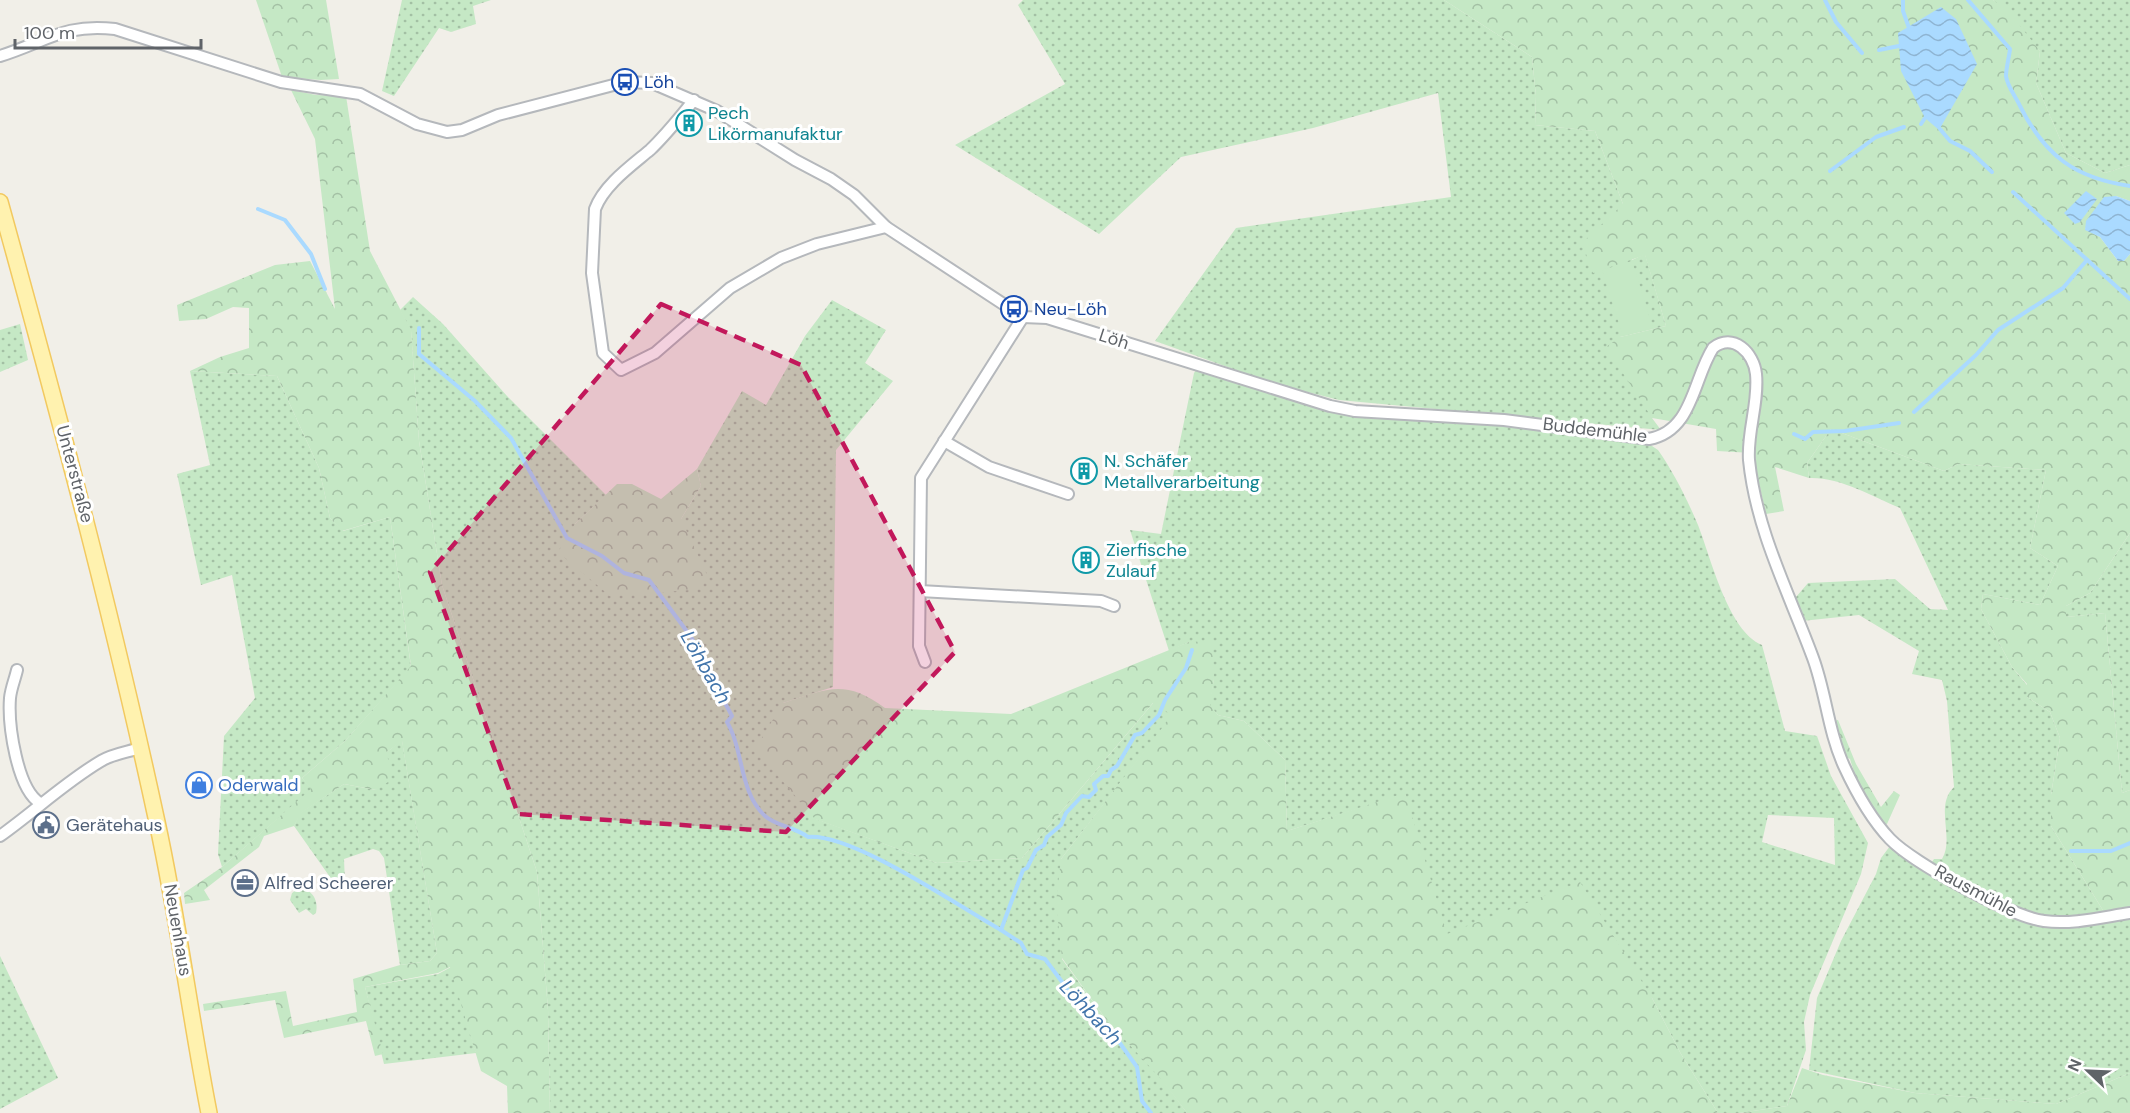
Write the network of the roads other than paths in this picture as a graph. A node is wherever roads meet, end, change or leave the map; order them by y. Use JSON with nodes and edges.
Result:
{"nodes":[{"id":1,"x":0,"y":56,"type":"edge"},
{"id":2,"x":694,"y":100,"type":"junction"},
{"id":3,"x":0,"y":202,"type":"edge"},
{"id":4,"x":886,"y":227,"type":"junction"},
{"id":5,"x":1023,"y":317,"type":"junction"},
{"id":6,"x":1222,"y":374,"type":"joint"},
{"id":7,"x":944,"y":441,"type":"junction"},
{"id":8,"x":1068,"y":494,"type":"dead end"},
{"id":9,"x":920,"y":591,"type":"junction"},
{"id":10,"x":1114,"y":606,"type":"dead end"},
{"id":11,"x":926,"y":662,"type":"dead end"},
{"id":12,"x":17,"y":670,"type":"dead end"},
{"id":13,"x":140,"y":748,"type":"junction"},
{"id":14,"x":40,"y":803,"type":"junction"},
{"id":15,"x":1874,"y":820,"type":"joint"},
{"id":16,"x":0,"y":836,"type":"edge"},
{"id":17,"x":2130,"y":913,"type":"edge"},
{"id":18,"x":209,"y":1113,"type":"edge"}],
"edges":[{"from":1,"to":2,"type":"street","name":"Löh"},
{"from":2,"to":4,"type":"street","name":"Löh"},
{"from":2,"to":4,"type":"street"},
{"from":3,"to":13,"type":"main road","name":"Unterstraße"},
{"from":4,"to":5,"type":"street","name":"Löh"},
{"from":5,"to":6,"type":"street","name":"Löh"},
{"from":5,"to":7,"type":"street"},
{"from":6,"to":15,"type":"street","name":"Buddemühle"},
{"from":7,"to":8,"type":"street"},
{"from":7,"to":9,"type":"street"},
{"from":9,"to":10,"type":"street"},
{"from":9,"to":11,"type":"street"},
{"from":12,"to":14,"type":"street"},
{"from":13,"to":14,"type":"street"},
{"from":13,"to":18,"type":"main road","name":"Neuenhaus"},
{"from":14,"to":16,"type":"street"},
{"from":15,"to":17,"type":"street","name":"Rausmühle"}]}
